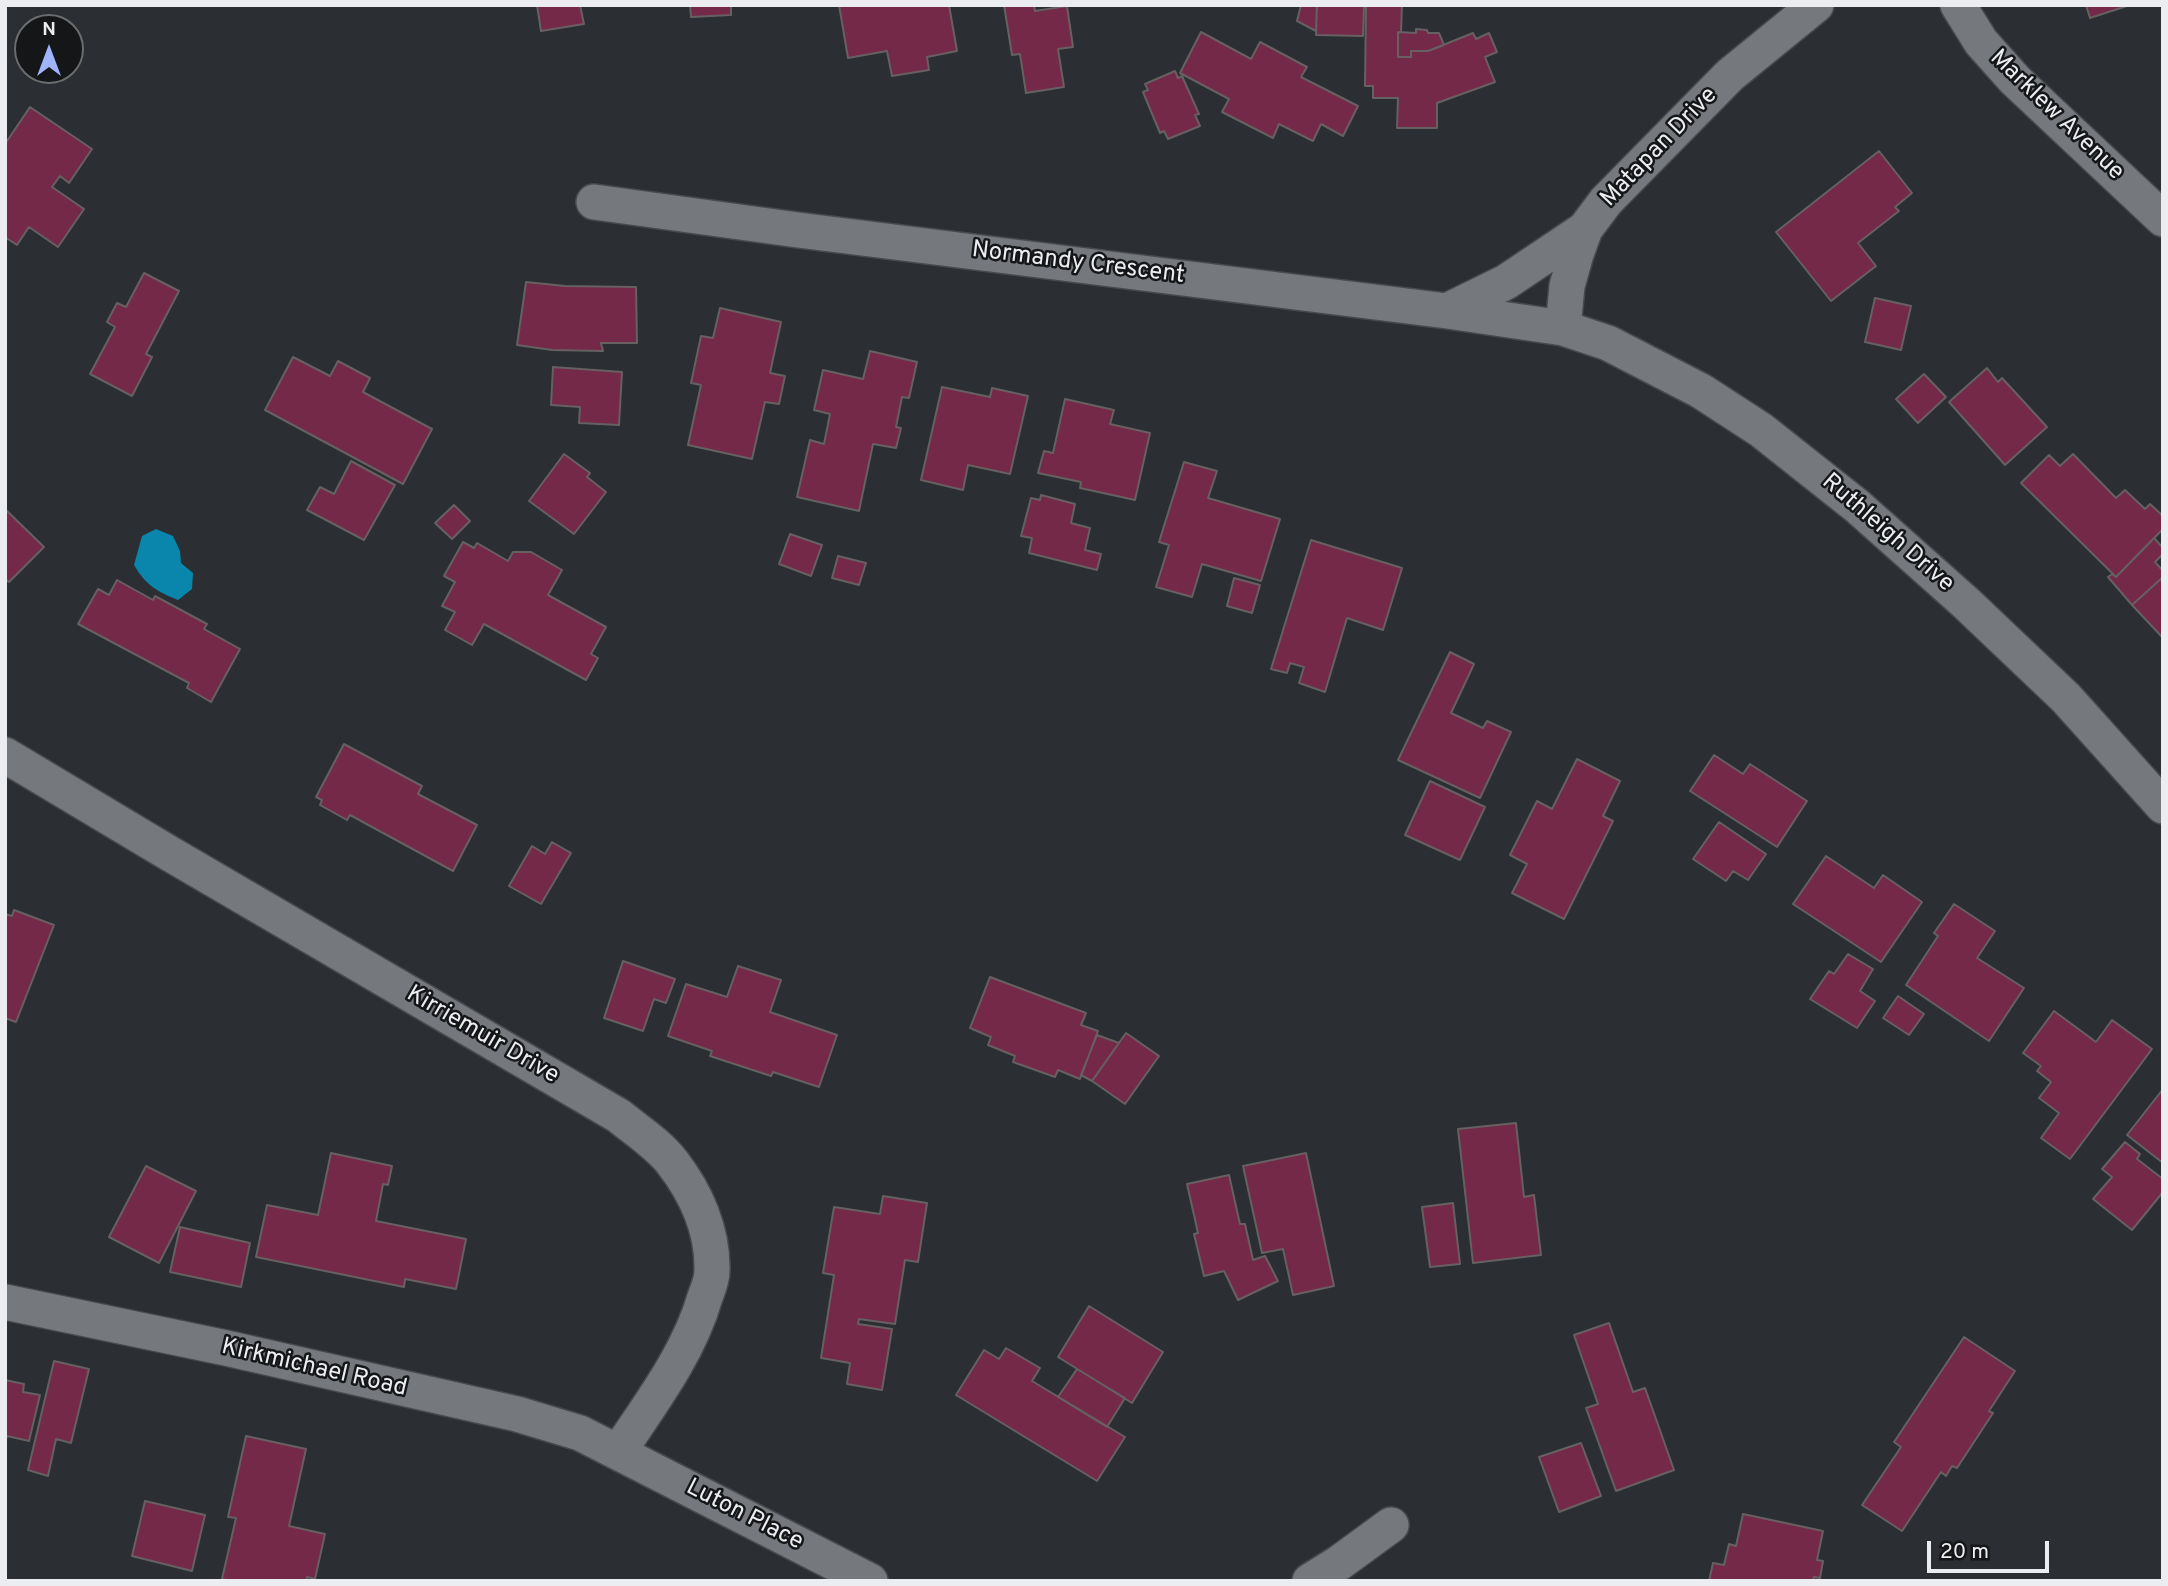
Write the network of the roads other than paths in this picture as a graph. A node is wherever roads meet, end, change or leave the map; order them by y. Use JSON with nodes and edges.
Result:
{"nodes":[{"id":1,"x":1816,"y":5,"type":"edge"},
{"id":2,"x":1958,"y":5,"type":"edge"},
{"id":3,"x":594,"y":202,"type":"dead end"},
{"id":4,"x":2163,"y":219,"type":"edge"},
{"id":5,"x":1585,"y":229,"type":"junction"},
{"id":6,"x":1447,"y":311,"type":"junction"},
{"id":7,"x":1563,"y":328,"type":"junction"},
{"id":8,"x":5,"y":755,"type":"edge"},
{"id":9,"x":2163,"y":806,"type":"edge"},
{"id":10,"x":5,"y":1302,"type":"edge"},
{"id":11,"x":619,"y":1451,"type":"junction"},
{"id":12,"x":1391,"y":1525,"type":"dead end"},
{"id":13,"x":870,"y":1581,"type":"edge"},
{"id":14,"x":1310,"y":1581,"type":"edge"}],
"edges":[{"from":1,"to":5,"type":"street","name":"Matapan Drive"},
{"from":2,"to":4,"type":"street","name":"Marklew Avenue"},
{"from":3,"to":6,"type":"street","name":"Normandy Crescent"},
{"from":5,"to":6,"type":"street"},
{"from":5,"to":7,"type":"street","name":"Matapan Drive"},
{"from":6,"to":7,"type":"street","name":"Normandy Crescent"},
{"from":7,"to":9,"type":"street","name":"Ruthleigh Drive"},
{"from":8,"to":11,"type":"street","name":"Kirriemuir Drive"},
{"from":10,"to":11,"type":"street","name":"Kirkmichael Road"},
{"from":11,"to":13,"type":"street","name":"Luton Place"},
{"from":12,"to":14,"type":"street"}]}
